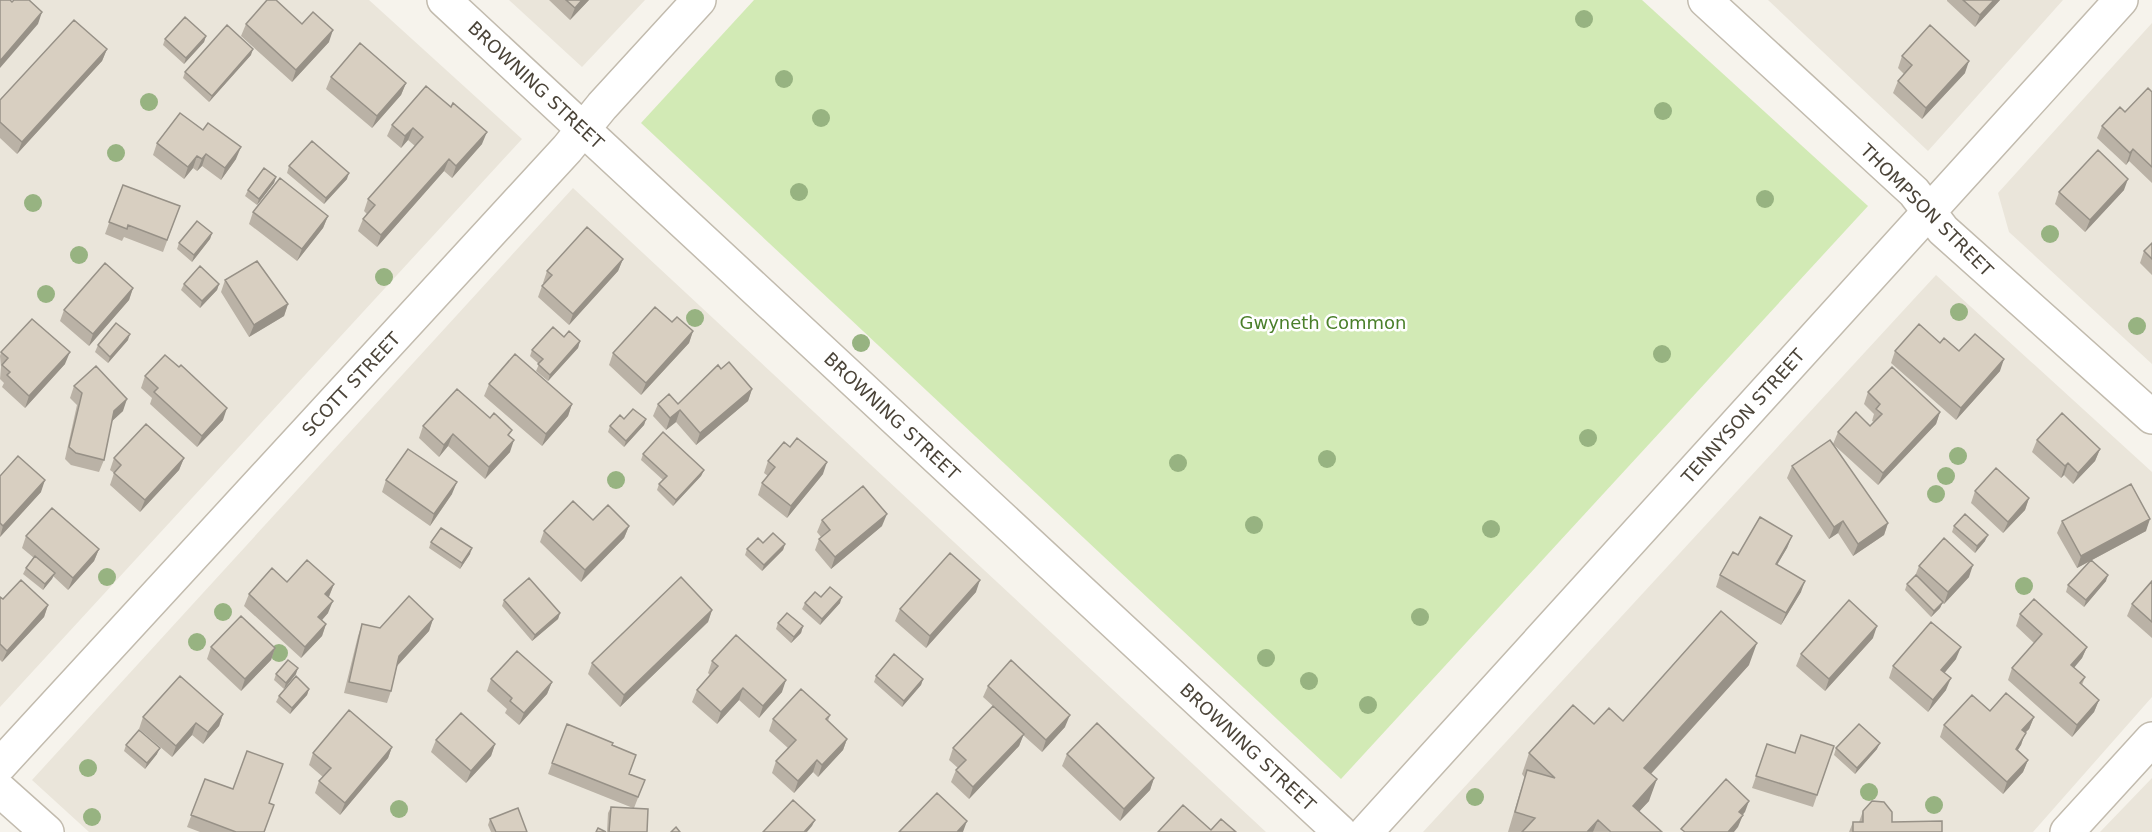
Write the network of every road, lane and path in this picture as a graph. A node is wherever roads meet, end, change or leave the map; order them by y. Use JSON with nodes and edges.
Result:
{"nodes":[{"id":1,"x":444,"y":0,"type":"edge"},
{"id":2,"x":699,"y":0,"type":"edge"},
{"id":3,"x":1705,"y":0,"type":"edge"},
{"id":4,"x":2121,"y":0,"type":"edge"},
{"id":5,"x":583,"y":129,"type":"junction"},
{"id":6,"x":1929,"y":211,"type":"junction"},
{"id":7,"x":2152,"y":417,"type":"edge"},
{"id":8,"x":2152,"y":739,"type":"edge"},
{"id":9,"x":0,"y":765,"type":"edge"},
{"id":10,"x":0,"y":790,"type":"edge"},
{"id":11,"x":46,"y":832,"type":"edge"},
{"id":12,"x":1340,"y":832,"type":"edge"},
{"id":13,"x":1366,"y":832,"type":"edge"},
{"id":14,"x":2067,"y":832,"type":"edge"}],
"edges":[{"from":1,"to":5,"type":"street","name":"BROWNING STREET"},
{"from":2,"to":5,"type":"street","name":"SCOTT STREET"},
{"from":3,"to":6,"type":"street","name":"THOMPSON STREET"},
{"from":4,"to":6,"type":"street","name":"TENNYSON STREET"},
{"from":5,"to":9,"type":"street","name":"SCOTT STREET"},
{"from":5,"to":12,"type":"street","name":"BROWNING STREET"},
{"from":6,"to":7,"type":"street","name":"THOMPSON STREET"},
{"from":6,"to":13,"type":"street","name":"TENNYSON STREET"},
{"from":8,"to":14,"type":"street"},
{"from":10,"to":11,"type":"street"}]}
